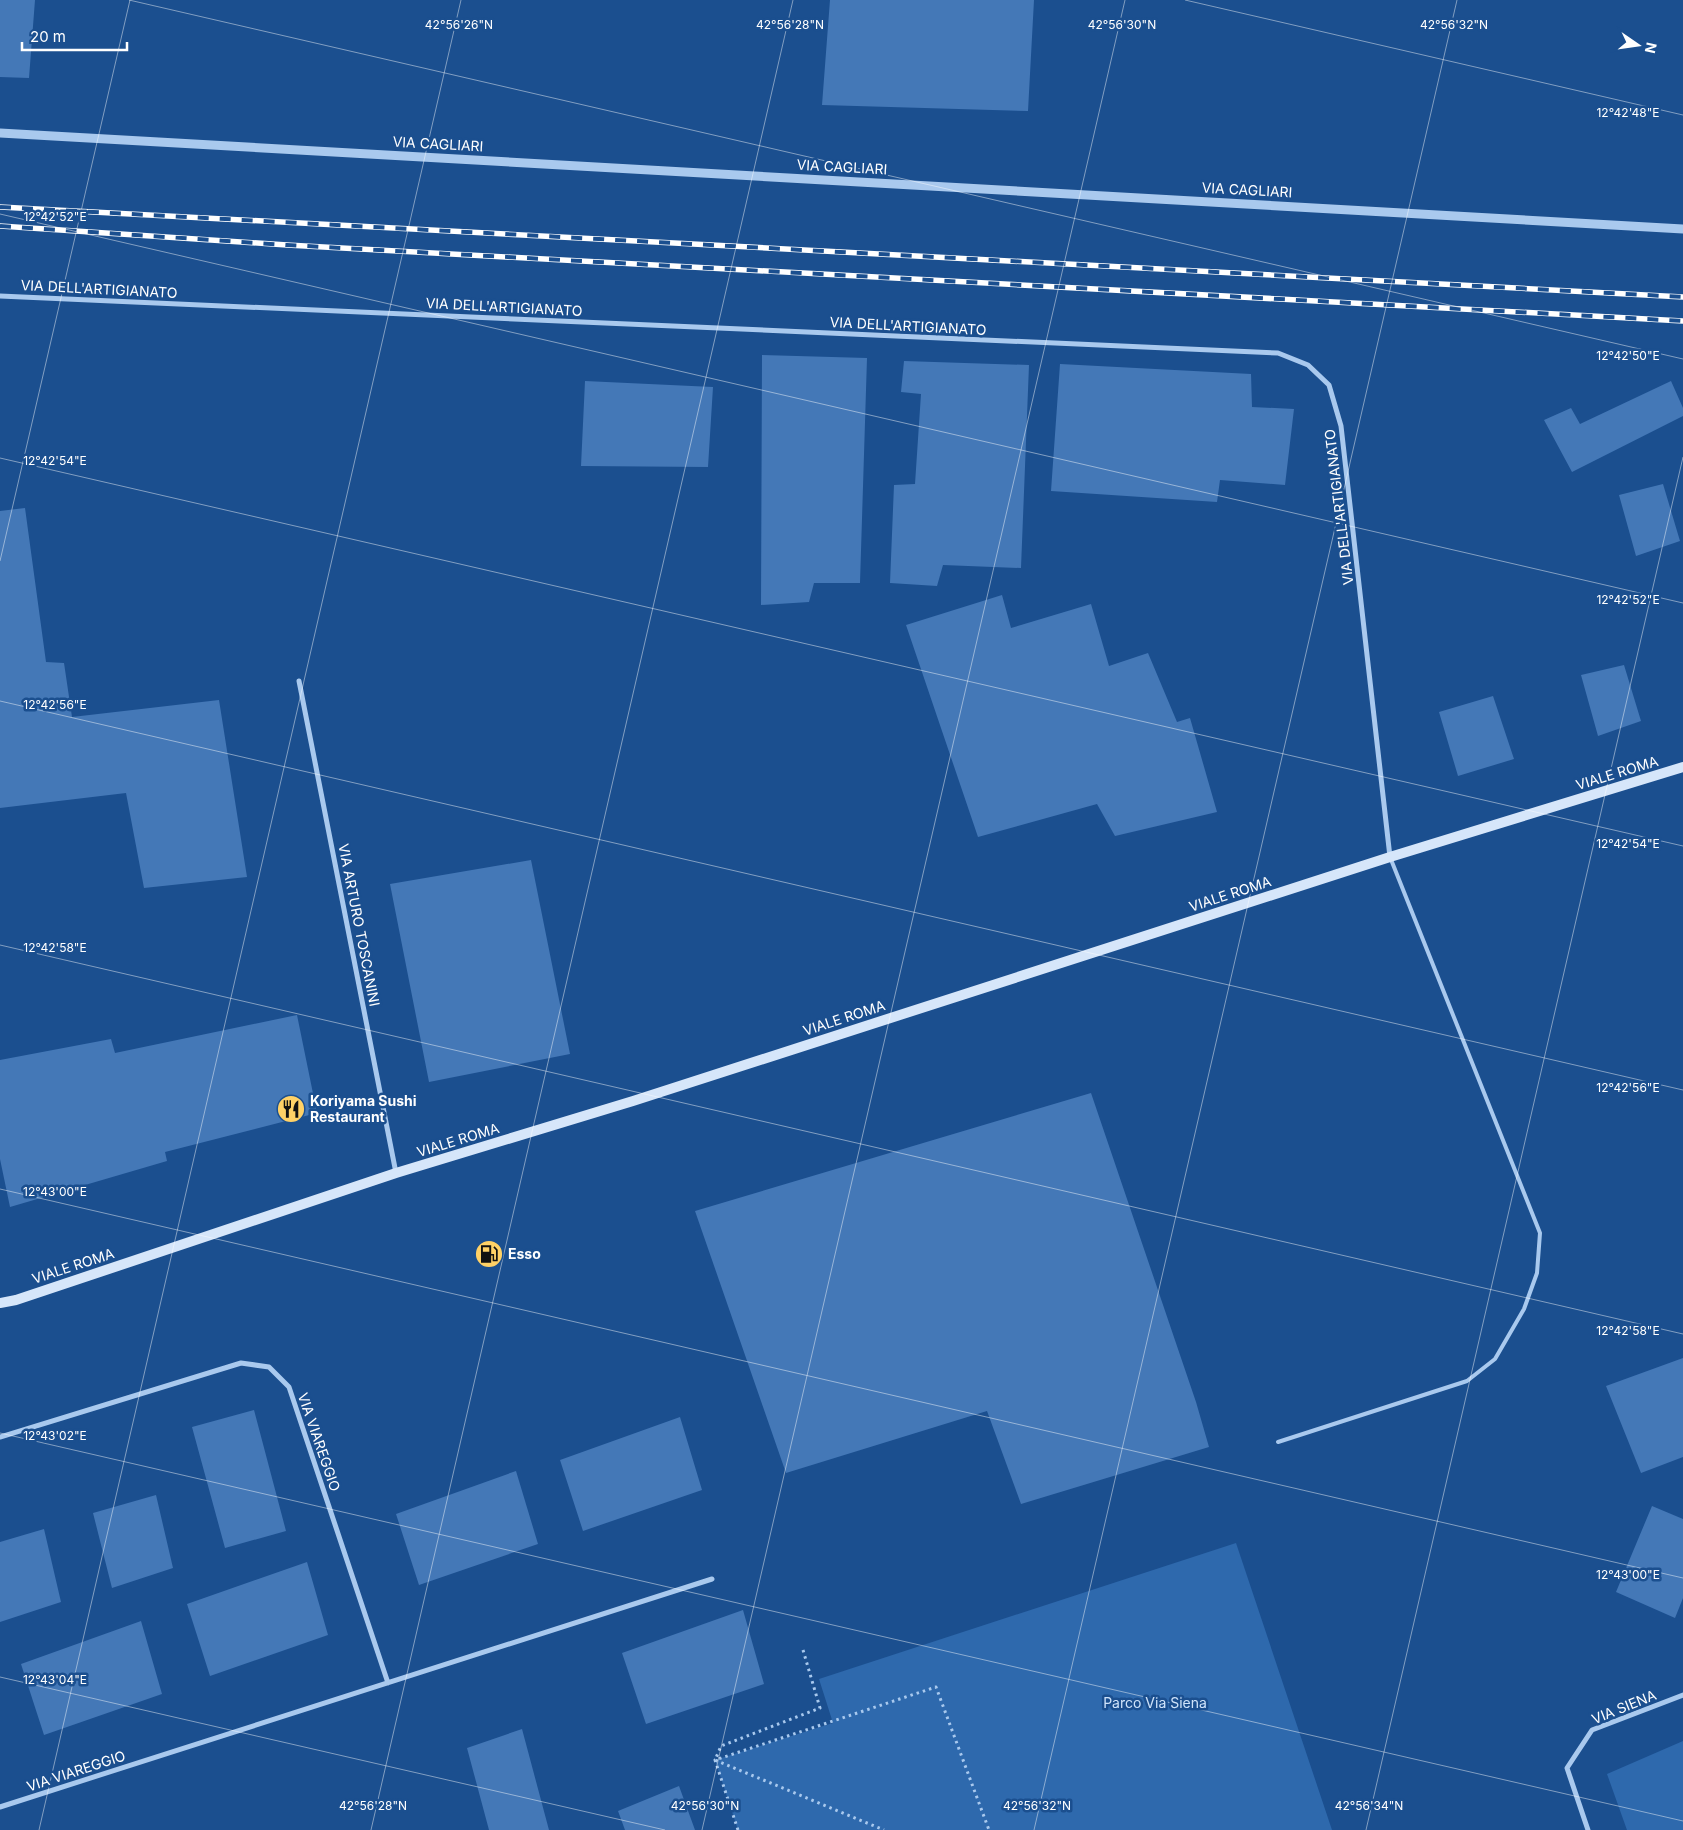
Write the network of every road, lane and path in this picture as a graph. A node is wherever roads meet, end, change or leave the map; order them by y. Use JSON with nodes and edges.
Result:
{"nodes":[{"id":1,"x":0,"y":132,"type":"edge"},
{"id":2,"x":1683,"y":229,"type":"edge"},
{"id":3,"x":0,"y":296,"type":"edge"},
{"id":4,"x":299,"y":681,"type":"dead end"},
{"id":5,"x":1683,"y":767,"type":"edge"},
{"id":6,"x":1390,"y":857,"type":"junction"},
{"id":7,"x":396,"y":1173,"type":"junction"},
{"id":8,"x":16,"y":1300,"type":"junction"},
{"id":9,"x":0,"y":1303,"type":"edge"},
{"id":10,"x":0,"y":1309,"type":"edge"},
{"id":11,"x":0,"y":1437,"type":"edge"},
{"id":12,"x":1278,"y":1442,"type":"dead end"},
{"id":13,"x":712,"y":1579,"type":"dead end"},
{"id":14,"x":803,"y":1650,"type":"dead end"},
{"id":15,"x":388,"y":1683,"type":"junction"},
{"id":16,"x":1683,"y":1695,"type":"edge"},
{"id":17,"x":715,"y":1760,"type":"junction"},
{"id":18,"x":0,"y":1807,"type":"edge"},
{"id":19,"x":738,"y":1830,"type":"edge"},
{"id":20,"x":884,"y":1830,"type":"edge"},
{"id":21,"x":988,"y":1830,"type":"edge"},
{"id":22,"x":1588,"y":1830,"type":"edge"}],
"edges":[{"from":1,"to":2,"type":"street","name":"VIA CAGLIARI"},
{"from":3,"to":6,"type":"street","name":"VIA DELL'ARTIGIANATO"},
{"from":4,"to":7,"type":"street","name":"VIA ARTURO TOSCANINI"},
{"from":5,"to":6,"type":"main road","name":"VIALE ROMA"},
{"from":6,"to":7,"type":"main road","name":"VIALE ROMA"},
{"from":6,"to":12,"type":"lane"},
{"from":7,"to":8,"type":"main road","name":"VIALE ROMA"},
{"from":8,"to":9,"type":"main road","name":"VIALE ROMA"},
{"from":8,"to":10,"type":"main road","name":"VIALE ROMA"},
{"from":11,"to":15,"type":"street","name":"VIA VIAREGGIO"},
{"from":13,"to":15,"type":"street","name":"VIA VIAREGGIO"},
{"from":14,"to":17,"type":"path"},
{"from":15,"to":18,"type":"street","name":"VIA VIAREGGIO"},
{"from":16,"to":22,"type":"street","name":"VIA SIENA"},
{"from":17,"to":19,"type":"path"},
{"from":17,"to":20,"type":"path"},
{"from":17,"to":21,"type":"path"}]}
